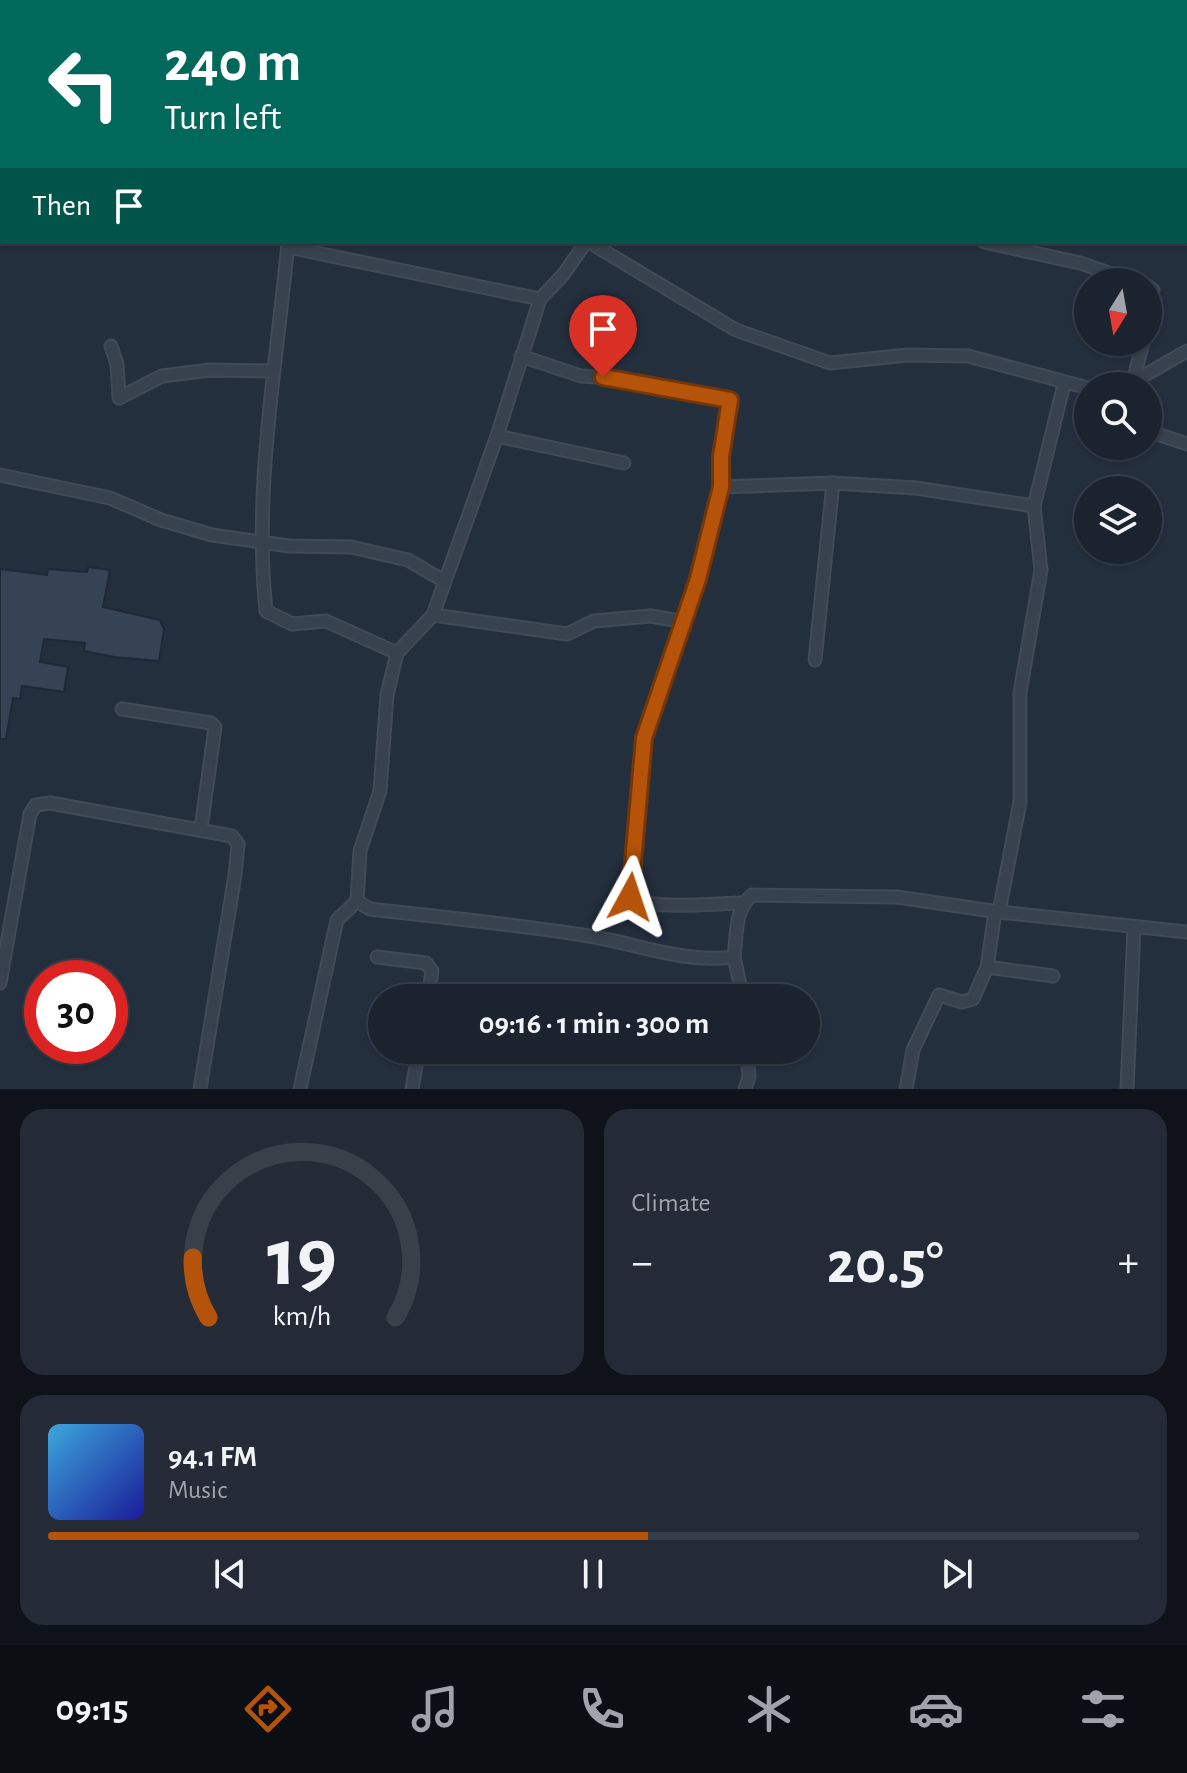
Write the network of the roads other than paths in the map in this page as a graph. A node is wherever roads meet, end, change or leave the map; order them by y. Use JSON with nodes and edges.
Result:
{"nodes":[{"id":1,"x":288,"y":244,"type":"edge"},
{"id":2,"x":586,"y":244,"type":"edge"},
{"id":3,"x":590,"y":244,"type":"edge"},
{"id":4,"x":993,"y":244,"type":"edge"},
{"id":5,"x":1095,"y":268,"type":"edge"},
{"id":6,"x":540,"y":299,"type":"junction"},
{"id":7,"x":111,"y":346,"type":"dead end"},
{"id":8,"x":1187,"y":351,"type":"edge"},
{"id":9,"x":521,"y":356,"type":"junction"},
{"id":10,"x":272,"y":371,"type":"junction"},
{"id":11,"x":1151,"y":372,"type":"edge"},
{"id":12,"x":1064,"y":384,"type":"junction"},
{"id":13,"x":1074,"y":386,"type":"edge"},
{"id":14,"x":497,"y":436,"type":"junction"},
{"id":15,"x":1162,"y":436,"type":"edge"},
{"id":16,"x":1187,"y":444,"type":"edge"},
{"id":17,"x":624,"y":463,"type":"dead end"},
{"id":18,"x":0,"y":475,"type":"edge"},
{"id":19,"x":833,"y":483,"type":"junction"},
{"id":20,"x":721,"y":487,"type":"junction"},
{"id":21,"x":1034,"y":506,"type":"junction"},
{"id":22,"x":261,"y":541,"type":"junction"},
{"id":23,"x":444,"y":581,"type":"junction"},
{"id":24,"x":433,"y":615,"type":"junction"},
{"id":25,"x":685,"y":622,"type":"junction"},
{"id":26,"x":397,"y":653,"type":"junction"},
{"id":27,"x":815,"y":660,"type":"dead end"},
{"id":28,"x":122,"y":709,"type":"dead end"},
{"id":29,"x":201,"y":829,"type":"junction"},
{"id":30,"x":357,"y":901,"type":"junction"},
{"id":31,"x":743,"y":903,"type":"junction"},
{"id":32,"x":997,"y":912,"type":"junction"},
{"id":33,"x":1134,"y":928,"type":"junction"},
{"id":34,"x":1187,"y":932,"type":"edge"},
{"id":35,"x":377,"y":957,"type":"dead end"},
{"id":36,"x":734,"y":957,"type":"junction"},
{"id":37,"x":987,"y":967,"type":"junction"},
{"id":38,"x":1053,"y":976,"type":"dead end"},
{"id":39,"x":0,"y":983,"type":"edge"},
{"id":40,"x":430,"y":984,"type":"edge"},
{"id":41,"x":740,"y":984,"type":"edge"},
{"id":42,"x":416,"y":1064,"type":"edge"},
{"id":43,"x":748,"y":1064,"type":"edge"},
{"id":44,"x":907,"y":1085,"type":"edge"},
{"id":45,"x":200,"y":1089,"type":"edge"},
{"id":46,"x":300,"y":1089,"type":"edge"},
{"id":47,"x":412,"y":1089,"type":"edge"},
{"id":48,"x":745,"y":1089,"type":"edge"},
{"id":49,"x":1127,"y":1089,"type":"edge"}],
"edges":[{"from":1,"to":6,"type":"street"},
{"from":1,"to":10,"type":"street"},
{"from":2,"to":6,"type":"street"},
{"from":3,"to":12,"type":"street"},
{"from":4,"to":5,"type":"street"},
{"from":6,"to":9,"type":"street"},
{"from":7,"to":10,"type":"street"},
{"from":8,"to":11,"type":"street"},
{"from":9,"to":14,"type":"street"},
{"from":9,"to":20,"type":"street"},
{"from":10,"to":22,"type":"street"},
{"from":12,"to":13,"type":"street"},
{"from":12,"to":21,"type":"street"},
{"from":14,"to":17,"type":"street"},
{"from":14,"to":23,"type":"street"},
{"from":15,"to":16,"type":"street"},
{"from":18,"to":22,"type":"street"},
{"from":19,"to":20,"type":"street"},
{"from":19,"to":21,"type":"street"},
{"from":19,"to":27,"type":"street"},
{"from":20,"to":25,"type":"street"},
{"from":21,"to":32,"type":"street"},
{"from":22,"to":23,"type":"street"},
{"from":22,"to":26,"type":"street"},
{"from":23,"to":24,"type":"street"},
{"from":24,"to":25,"type":"street"},
{"from":24,"to":26,"type":"street"},
{"from":25,"to":31,"type":"street"},
{"from":26,"to":30,"type":"street"},
{"from":28,"to":29,"type":"street"},
{"from":29,"to":39,"type":"street"},
{"from":29,"to":45,"type":"street"},
{"from":30,"to":36,"type":"street"},
{"from":30,"to":46,"type":"street"},
{"from":31,"to":32,"type":"street"},
{"from":31,"to":36,"type":"street"},
{"from":32,"to":33,"type":"street"},
{"from":32,"to":37,"type":"street"},
{"from":33,"to":34,"type":"street"},
{"from":33,"to":49,"type":"street"},
{"from":35,"to":40,"type":"street"},
{"from":36,"to":41,"type":"street"},
{"from":37,"to":38,"type":"street"},
{"from":37,"to":44,"type":"street"},
{"from":42,"to":47,"type":"street"},
{"from":43,"to":48,"type":"street"}]}
